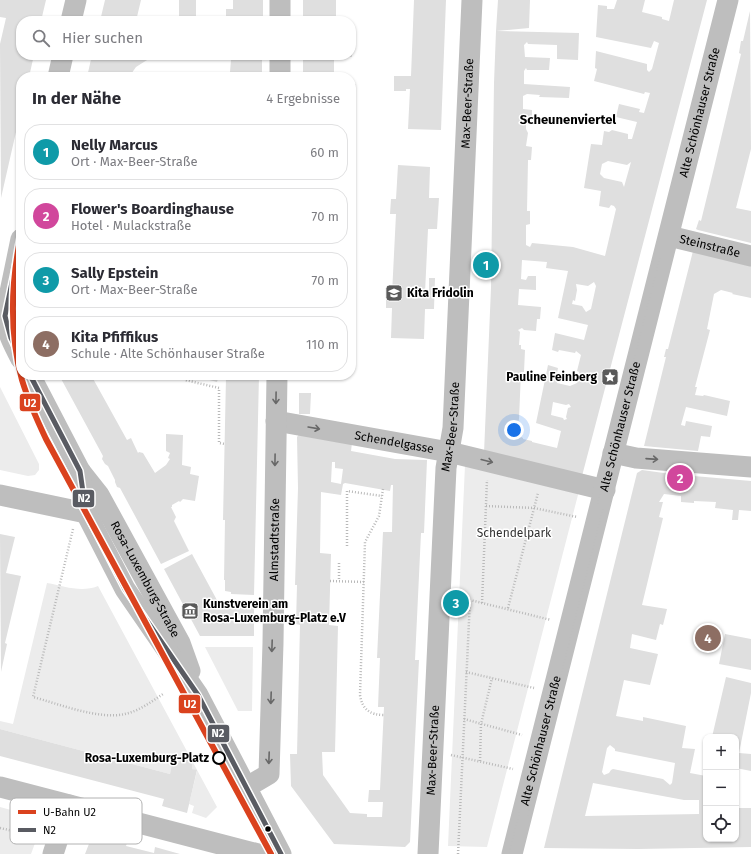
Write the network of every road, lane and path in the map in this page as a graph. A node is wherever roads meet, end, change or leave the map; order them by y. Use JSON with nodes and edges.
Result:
{"nodes":[{"id":1,"x":76,"y":0,"type":"edge"},
{"id":2,"x":280,"y":0,"type":"edge"},
{"id":3,"x":472,"y":0,"type":"edge"},
{"id":4,"x":728,"y":0,"type":"edge"},
{"id":5,"x":72,"y":16,"type":"edge"},
{"id":6,"x":280,"y":16,"type":"edge"},
{"id":7,"x":62,"y":60,"type":"edge"},
{"id":8,"x":280,"y":60,"type":"edge"},
{"id":9,"x":59,"y":72,"type":"edge"},
{"id":10,"x":280,"y":72,"type":"edge"},
{"id":11,"x":669,"y":236,"type":"junction"},
{"id":12,"x":15,"y":252,"type":"edge"},
{"id":13,"x":751,"y":256,"type":"edge"},
{"id":14,"x":3,"y":326,"type":"edge"},
{"id":15,"x":16,"y":350,"type":"edge"},
{"id":16,"x":33,"y":380,"type":"edge"},
{"id":17,"x":185,"y":380,"type":"edge"},
{"id":18,"x":277,"y":380,"type":"edge"},
{"id":19,"x":276,"y":421,"type":"junction"},
{"id":20,"x":225,"y":444,"type":"dead end"},
{"id":21,"x":449,"y":452,"type":"junction"},
{"id":22,"x":614,"y":453,"type":"junction"},
{"id":23,"x":751,"y":467,"type":"edge"},
{"id":24,"x":80,"y":471,"type":"junction"},
{"id":25,"x":539,"y":487,"type":"dead end"},
{"id":26,"x":487,"y":488,"type":"dead end"},
{"id":27,"x":383,"y":489,"type":"dead end"},
{"id":28,"x":605,"y":490,"type":"junction"},
{"id":29,"x":0,"y":495,"type":"edge"},
{"id":30,"x":382,"y":496,"type":"junction"},
{"id":31,"x":486,"y":506,"type":"junction"},
{"id":32,"x":534,"y":508,"type":"junction"},
{"id":33,"x":577,"y":517,"type":"dead end"},
{"id":34,"x":80,"y":519,"type":"junction"},
{"id":35,"x":347,"y":546,"type":"dead end"},
{"id":36,"x":339,"y":562,"type":"dead end"},
{"id":37,"x":330,"y":581,"type":"dead end"},
{"id":38,"x":339,"y":581,"type":"junction"},
{"id":39,"x":364,"y":582,"type":"junction"},
{"id":40,"x":453,"y":596,"type":"dead end"},
{"id":41,"x":470,"y":600,"type":"junction"},
{"id":42,"x":482,"y":603,"type":"junction"},
{"id":43,"x":508,"y":608,"type":"junction"},
{"id":44,"x":551,"y":620,"type":"dead end"},
{"id":45,"x":466,"y":672,"type":"junction"},
{"id":46,"x":492,"y":678,"type":"junction"},
{"id":47,"x":534,"y":688,"type":"dead end"},
{"id":48,"x":164,"y":694,"type":"dead end"},
{"id":49,"x":198,"y":695,"type":"junction"},
{"id":50,"x":384,"y":715,"type":"dead end"},
{"id":51,"x":464,"y":719,"type":"junction"},
{"id":52,"x":481,"y":724,"type":"junction"},
{"id":53,"x":522,"y":735,"type":"dead end"},
{"id":54,"x":446,"y":754,"type":"dead end"},
{"id":55,"x":461,"y":757,"type":"junction"},
{"id":56,"x":480,"y":761,"type":"junction"},
{"id":57,"x":513,"y":769,"type":"dead end"},
{"id":58,"x":0,"y":787,"type":"edge"},
{"id":59,"x":247,"y":787,"type":"junction"},
{"id":60,"x":42,"y":798,"type":"edge"},
{"id":61,"x":0,"y":828,"type":"edge"},
{"id":62,"x":142,"y":828,"type":"edge"},
{"id":63,"x":10,"y":830,"type":"edge"},
{"id":64,"x":56,"y":844,"type":"edge"},
{"id":65,"x":207,"y":848,"type":"edge"},
{"id":66,"x":53,"y":854,"type":"edge"},
{"id":67,"x":258,"y":854,"type":"edge"},
{"id":68,"x":281,"y":854,"type":"edge"},
{"id":69,"x":428,"y":854,"type":"edge"},
{"id":70,"x":458,"y":854,"type":"edge"},
{"id":71,"x":512,"y":854,"type":"edge"}],
"edges":[{"from":1,"to":5,"type":"street"},
{"from":2,"to":6,"type":"street"},
{"from":3,"to":21,"type":"street","name":"Max-Beer-Straße"},
{"from":4,"to":11,"type":"street","name":"Alte Schönhauser Straße"},
{"from":7,"to":9,"type":"street"},
{"from":8,"to":10,"type":"street"},
{"from":11,"to":13,"type":"street","name":"Steinstraße"},
{"from":11,"to":22,"type":"street","name":"Alte Schönhauser Straße"},
{"from":12,"to":14,"type":"street"},
{"from":14,"to":15,"type":"street"},
{"from":16,"to":24,"type":"street","name":"Rosa-Luxemburg-Straße"},
{"from":17,"to":20,"type":"path"},
{"from":18,"to":19,"type":"street","name":"Almstadtstraße","one_way":true},
{"from":19,"to":21,"type":"street","name":"Schendelgasse","one_way":true},
{"from":19,"to":59,"type":"street","name":"Almstadtstraße","one_way":true},
{"from":21,"to":28,"type":"street","name":"Schendelgasse","one_way":true},
{"from":21,"to":69,"type":"street","name":"Max-Beer-Straße"},
{"from":22,"to":23,"type":"street","one_way":true},
{"from":22,"to":28,"type":"street","name":"Alte Schönhauser Straße"},
{"from":24,"to":34,"type":"street","name":"Rosa-Luxemburg-Straße"},
{"from":24,"to":49,"type":"street","name":"Rosa-Luxemburg-Straße"},
{"from":25,"to":32,"type":"path"},
{"from":26,"to":31,"type":"path"},
{"from":27,"to":30,"type":"path"},
{"from":28,"to":71,"type":"street","name":"Alte Schönhauser Straße"},
{"from":29,"to":34,"type":"street"},
{"from":30,"to":35,"type":"path"},
{"from":30,"to":39,"type":"path"},
{"from":31,"to":32,"type":"path"},
{"from":31,"to":42,"type":"path"},
{"from":32,"to":33,"type":"path"},
{"from":32,"to":43,"type":"path"},
{"from":34,"to":48,"type":"path"},
{"from":34,"to":49,"type":"street","name":"Rosa-Luxemburg-Straße"},
{"from":36,"to":38,"type":"path"},
{"from":37,"to":38,"type":"path"},
{"from":38,"to":39,"type":"path"},
{"from":39,"to":50,"type":"path"},
{"from":40,"to":41,"type":"path"},
{"from":41,"to":42,"type":"path"},
{"from":41,"to":45,"type":"path"},
{"from":42,"to":43,"type":"path"},
{"from":43,"to":44,"type":"path"},
{"from":45,"to":46,"type":"path"},
{"from":45,"to":51,"type":"path"},
{"from":46,"to":47,"type":"path"},
{"from":46,"to":52,"type":"path"},
{"from":49,"to":59,"type":"street","name":"Rosa-Luxemburg-Straße"},
{"from":51,"to":52,"type":"path"},
{"from":51,"to":55,"type":"path"},
{"from":52,"to":53,"type":"path"},
{"from":52,"to":56,"type":"path"},
{"from":54,"to":55,"type":"path"},
{"from":55,"to":56,"type":"path"},
{"from":55,"to":70,"type":"path"},
{"from":56,"to":57,"type":"path"},
{"from":58,"to":60,"type":"street"},
{"from":59,"to":68,"type":"street","name":"Rosa-Luxemburg-Straße"},
{"from":61,"to":63,"type":"path"},
{"from":62,"to":65,"type":"street"},
{"from":64,"to":66,"type":"street"},
{"from":65,"to":67,"type":"street"}]}
